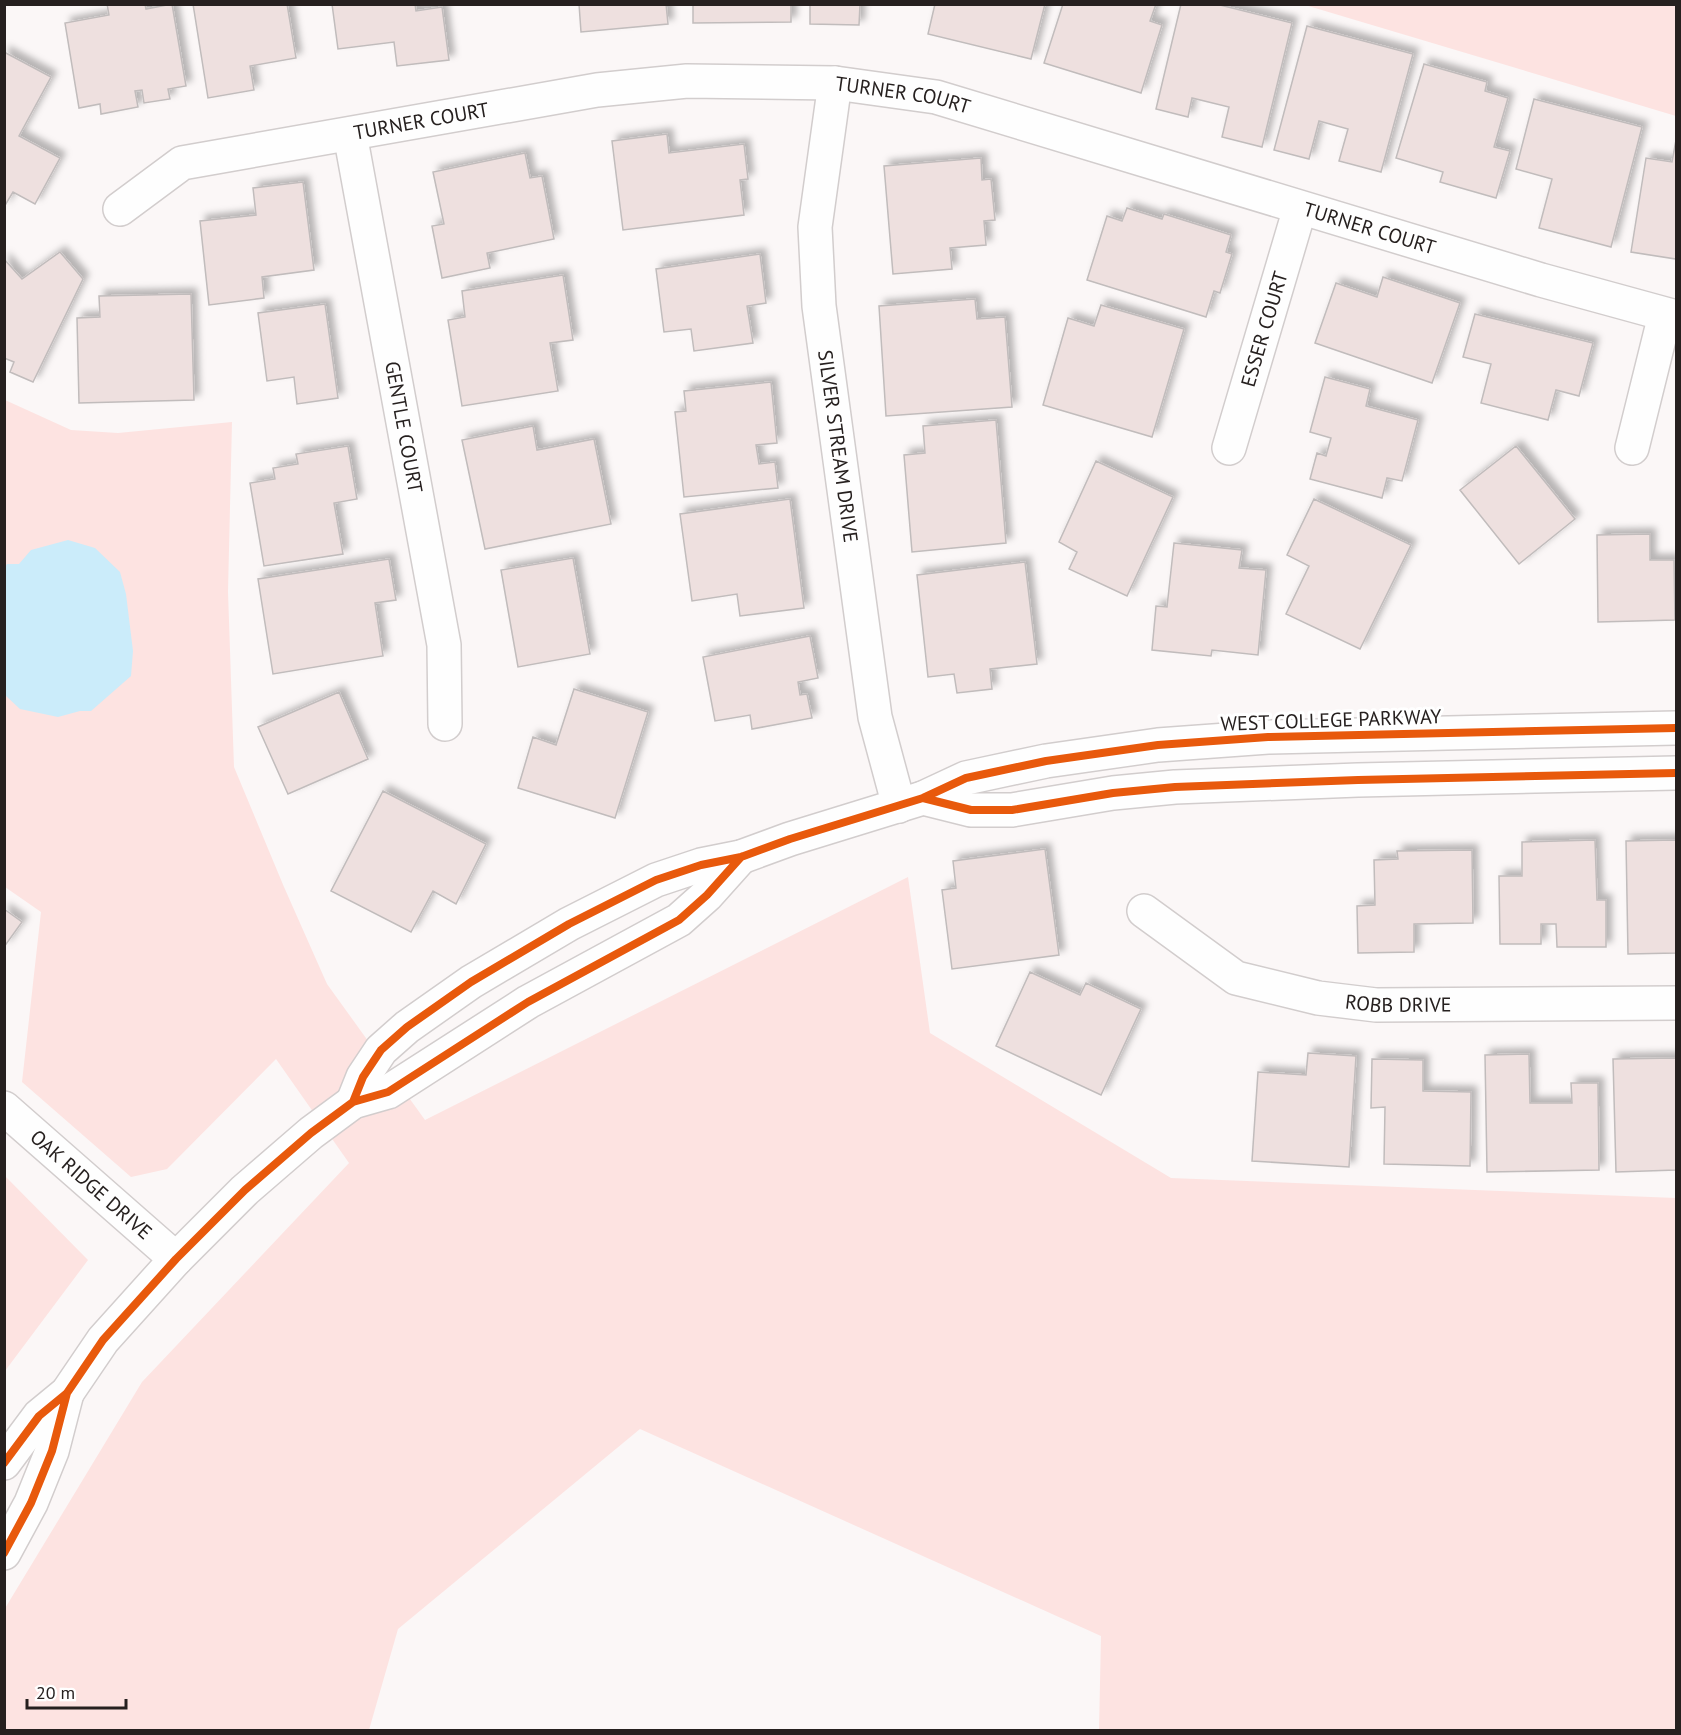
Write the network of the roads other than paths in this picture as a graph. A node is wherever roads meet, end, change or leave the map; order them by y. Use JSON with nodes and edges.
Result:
{"nodes":[{"id":1,"x":835,"y":83,"type":"junction"},
{"id":2,"x":350,"y":134,"type":"junction"},
{"id":3,"x":1300,"y":208,"type":"junction"},
{"id":4,"x":120,"y":209,"type":"dead end"},
{"id":5,"x":1671,"y":316,"type":"edge"},
{"id":6,"x":1229,"y":448,"type":"dead end"},
{"id":7,"x":1632,"y":448,"type":"dead end"},
{"id":8,"x":445,"y":724,"type":"dead end"},
{"id":9,"x":1677,"y":728,"type":"edge"},
{"id":10,"x":1677,"y":772,"type":"edge"},
{"id":11,"x":911,"y":802,"type":"junction"},
{"id":12,"x":741,"y":857,"type":"junction"},
{"id":13,"x":1144,"y":911,"type":"dead end"},
{"id":14,"x":1677,"y":1003,"type":"edge"},
{"id":15,"x":353,"y":1102,"type":"junction"},
{"id":16,"x":4,"y":1108,"type":"edge"},
{"id":17,"x":176,"y":1259,"type":"junction"},
{"id":18,"x":67,"y":1394,"type":"junction"},
{"id":19,"x":4,"y":1463,"type":"edge"},
{"id":20,"x":4,"y":1553,"type":"edge"}],
"edges":[{"from":1,"to":2,"type":"street","name":"TURNER COURT"},
{"from":1,"to":3,"type":"street","name":"TURNER COURT"},
{"from":1,"to":11,"type":"street","name":"SILVER STREAM DRIVE"},
{"from":2,"to":4,"type":"street","name":"TURNER COURT"},
{"from":2,"to":8,"type":"street","name":"GENTLE COURT"},
{"from":3,"to":5,"type":"street","name":"TURNER COURT"},
{"from":3,"to":6,"type":"street","name":"ESSER COURT"},
{"from":5,"to":7,"type":"street"},
{"from":9,"to":11,"type":"street","name":"WEST COLLEGE PARKWAY"},
{"from":10,"to":11,"type":"street"},
{"from":11,"to":12,"type":"street","name":"WEST COLLEGE PARKWAY"},
{"from":12,"to":15,"type":"street","name":"WEST COLLEGE PARKWAY"},
{"from":12,"to":15,"type":"street","name":"WEST COLLEGE PARKWAY"},
{"from":13,"to":14,"type":"street","name":"ROBB DRIVE"},
{"from":15,"to":17,"type":"street","name":"WEST COLLEGE PARKWAY"},
{"from":16,"to":17,"type":"street","name":"OAK RIDGE DRIVE"},
{"from":17,"to":18,"type":"street","name":"WEST COLLEGE PARKWAY"},
{"from":18,"to":19,"type":"street","name":"WEST COLLEGE PARKWAY"},
{"from":18,"to":20,"type":"street","name":"WEST COLLEGE PARKWAY"}]}
